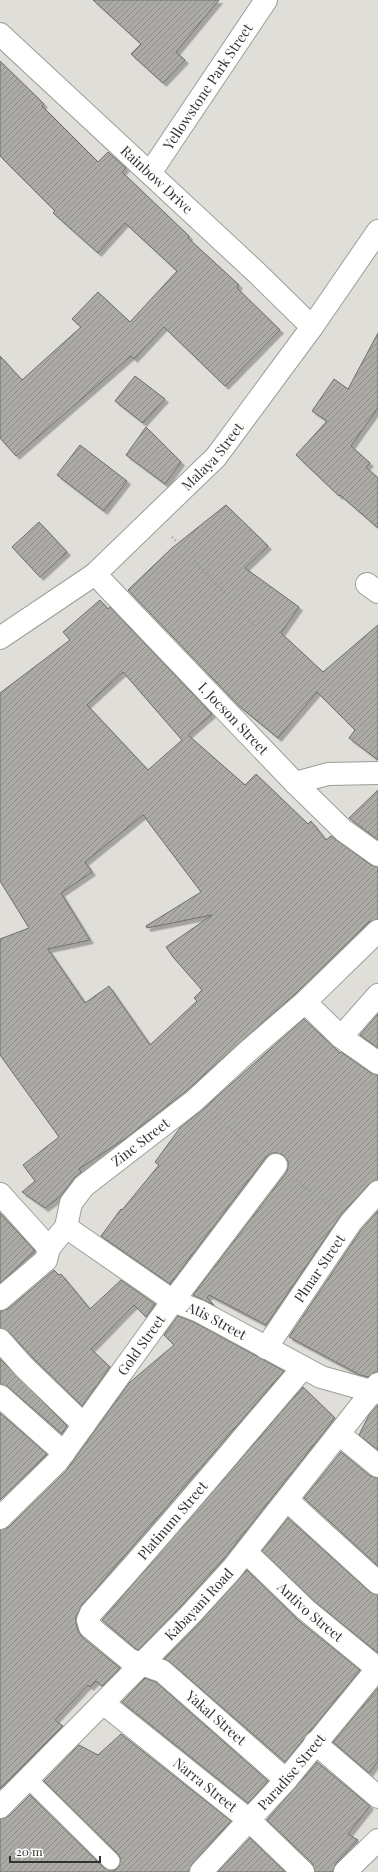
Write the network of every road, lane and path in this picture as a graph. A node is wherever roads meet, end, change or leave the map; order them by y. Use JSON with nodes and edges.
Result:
{"nodes":[{"id":1,"x":266,"y":0,"type":"edge"},
{"id":2,"x":0,"y":34,"type":"edge"},
{"id":3,"x":150,"y":174,"type":"junction"},
{"id":4,"x":378,"y":231,"type":"edge"},
{"id":5,"x":312,"y":327,"type":"junction"},
{"id":6,"x":153,"y":518,"type":"junction"},
{"id":7,"x":95,"y":574,"type":"junction"},
{"id":8,"x":255,"y":626,"type":"dead end"},
{"id":9,"x":0,"y":638,"type":"edge"},
{"id":10,"x":378,"y":773,"type":"edge"},
{"id":11,"x":295,"y":783,"type":"junction"},
{"id":12,"x":378,"y":855,"type":"edge"},
{"id":13,"x":378,"y":931,"type":"edge"},
{"id":14,"x":378,"y":994,"type":"edge"},
{"id":15,"x":305,"y":1002,"type":"junction"},
{"id":16,"x":341,"y":1037,"type":"junction"},
{"id":17,"x":378,"y":1063,"type":"edge"},
{"id":18,"x":276,"y":1165,"type":"dead end"},
{"id":19,"x":378,"y":1192,"type":"edge"},
{"id":20,"x":0,"y":1194,"type":"edge"},
{"id":21,"x":66,"y":1227,"type":"junction"},
{"id":22,"x":49,"y":1248,"type":"junction"},
{"id":23,"x":0,"y":1299,"type":"edge"},
{"id":24,"x":173,"y":1301,"type":"junction"},
{"id":25,"x":0,"y":1340,"type":"edge"},
{"id":26,"x":266,"y":1348,"type":"junction"},
{"id":27,"x":303,"y":1368,"type":"junction"},
{"id":28,"x":376,"y":1390,"type":"edge"},
{"id":29,"x":0,"y":1396,"type":"edge"},
{"id":30,"x":84,"y":1425,"type":"junction"},
{"id":31,"x":339,"y":1434,"type":"junction"},
{"id":32,"x":64,"y":1453,"type":"junction"},
{"id":33,"x":378,"y":1466,"type":"edge"},
{"id":34,"x":287,"y":1500,"type":"junction"},
{"id":35,"x":0,"y":1518,"type":"edge"},
{"id":36,"x":246,"y":1552,"type":"junction"},
{"id":37,"x":378,"y":1583,"type":"edge"},
{"id":38,"x":141,"y":1663,"type":"junction"},
{"id":39,"x":378,"y":1669,"type":"edge"},
{"id":40,"x":103,"y":1703,"type":"junction"},
{"id":41,"x":315,"y":1743,"type":"junction"},
{"id":42,"x":28,"y":1779,"type":"junction"},
{"id":43,"x":286,"y":1780,"type":"junction"},
{"id":44,"x":378,"y":1797,"type":"edge"},
{"id":45,"x":1,"y":1804,"type":"edge"},
{"id":46,"x":248,"y":1820,"type":"junction"},
{"id":47,"x":378,"y":1840,"type":"edge"},
{"id":48,"x":111,"y":1861,"type":"dead end"},
{"id":49,"x":201,"y":1872,"type":"edge"},
{"id":50,"x":303,"y":1872,"type":"edge"},
{"id":51,"x":345,"y":1872,"type":"edge"}],
"edges":[{"from":1,"to":3,"type":"street","name":"Yellowstone Park Street"},
{"from":2,"to":3,"type":"street","name":"Rainbow Drive"},
{"from":3,"to":5,"type":"street","name":"Rainbow Drive"},
{"from":4,"to":5,"type":"street","name":"Malaya Street"},
{"from":5,"to":6,"type":"street","name":"Malaya Street"},
{"from":6,"to":7,"type":"street","name":"Malaya Street"},
{"from":6,"to":8,"type":"path"},
{"from":7,"to":9,"type":"street","name":"Malaya Street"},
{"from":7,"to":11,"type":"street","name":"I. Jocson Street"},
{"from":10,"to":11,"type":"street"},
{"from":11,"to":12,"type":"street","name":"I. Jocson Street"},
{"from":13,"to":15,"type":"street","name":"Zinc Street"},
{"from":14,"to":16,"type":"street"},
{"from":15,"to":16,"type":"street"},
{"from":15,"to":21,"type":"street","name":"Zinc Street"},
{"from":16,"to":17,"type":"street"},
{"from":18,"to":24,"type":"street","name":"Gold Street"},
{"from":19,"to":26,"type":"street","name":"Plmar Street"},
{"from":20,"to":22,"type":"street"},
{"from":21,"to":22,"type":"street","name":"Zinc Street"},
{"from":21,"to":24,"type":"street","name":"Atis Street"},
{"from":22,"to":23,"type":"street","name":"Zinc Street"},
{"from":24,"to":26,"type":"street","name":"Atis Street"},
{"from":24,"to":30,"type":"street","name":"Gold Street"},
{"from":25,"to":30,"type":"street"},
{"from":26,"to":27,"type":"street","name":"Atis Street"},
{"from":27,"to":28,"type":"street","name":"Atis Street"},
{"from":27,"to":38,"type":"street","name":"Platinum Street"},
{"from":28,"to":31,"type":"street","name":"Kabayani Road"},
{"from":29,"to":32,"type":"street"},
{"from":30,"to":32,"type":"street","name":"Gold Street"},
{"from":31,"to":33,"type":"street"},
{"from":31,"to":34,"type":"street","name":"Kabayani Road"},
{"from":32,"to":35,"type":"street","name":"Gold Street"},
{"from":34,"to":36,"type":"street","name":"Kabayani Road"},
{"from":34,"to":37,"type":"street"},
{"from":36,"to":38,"type":"street","name":"Kabayani Road"},
{"from":36,"to":39,"type":"street","name":"Antivo Street"},
{"from":38,"to":40,"type":"street","name":"Kabayani Road"},
{"from":38,"to":43,"type":"street","name":"Yakal Street"},
{"from":39,"to":41,"type":"street","name":"Paradise Street"},
{"from":40,"to":42,"type":"street","name":"Kabayani Road"},
{"from":40,"to":46,"type":"street","name":"Narra Street"},
{"from":41,"to":43,"type":"street","name":"Paradise Street"},
{"from":41,"to":44,"type":"street"},
{"from":42,"to":45,"type":"street","name":"Kabayani Road"},
{"from":42,"to":48,"type":"lane"},
{"from":43,"to":46,"type":"street","name":"Paradise Street"},
{"from":46,"to":49,"type":"street","name":"Paradise Street"},
{"from":46,"to":50,"type":"street","name":"Narra Street"},
{"from":47,"to":51,"type":"street"}]}
